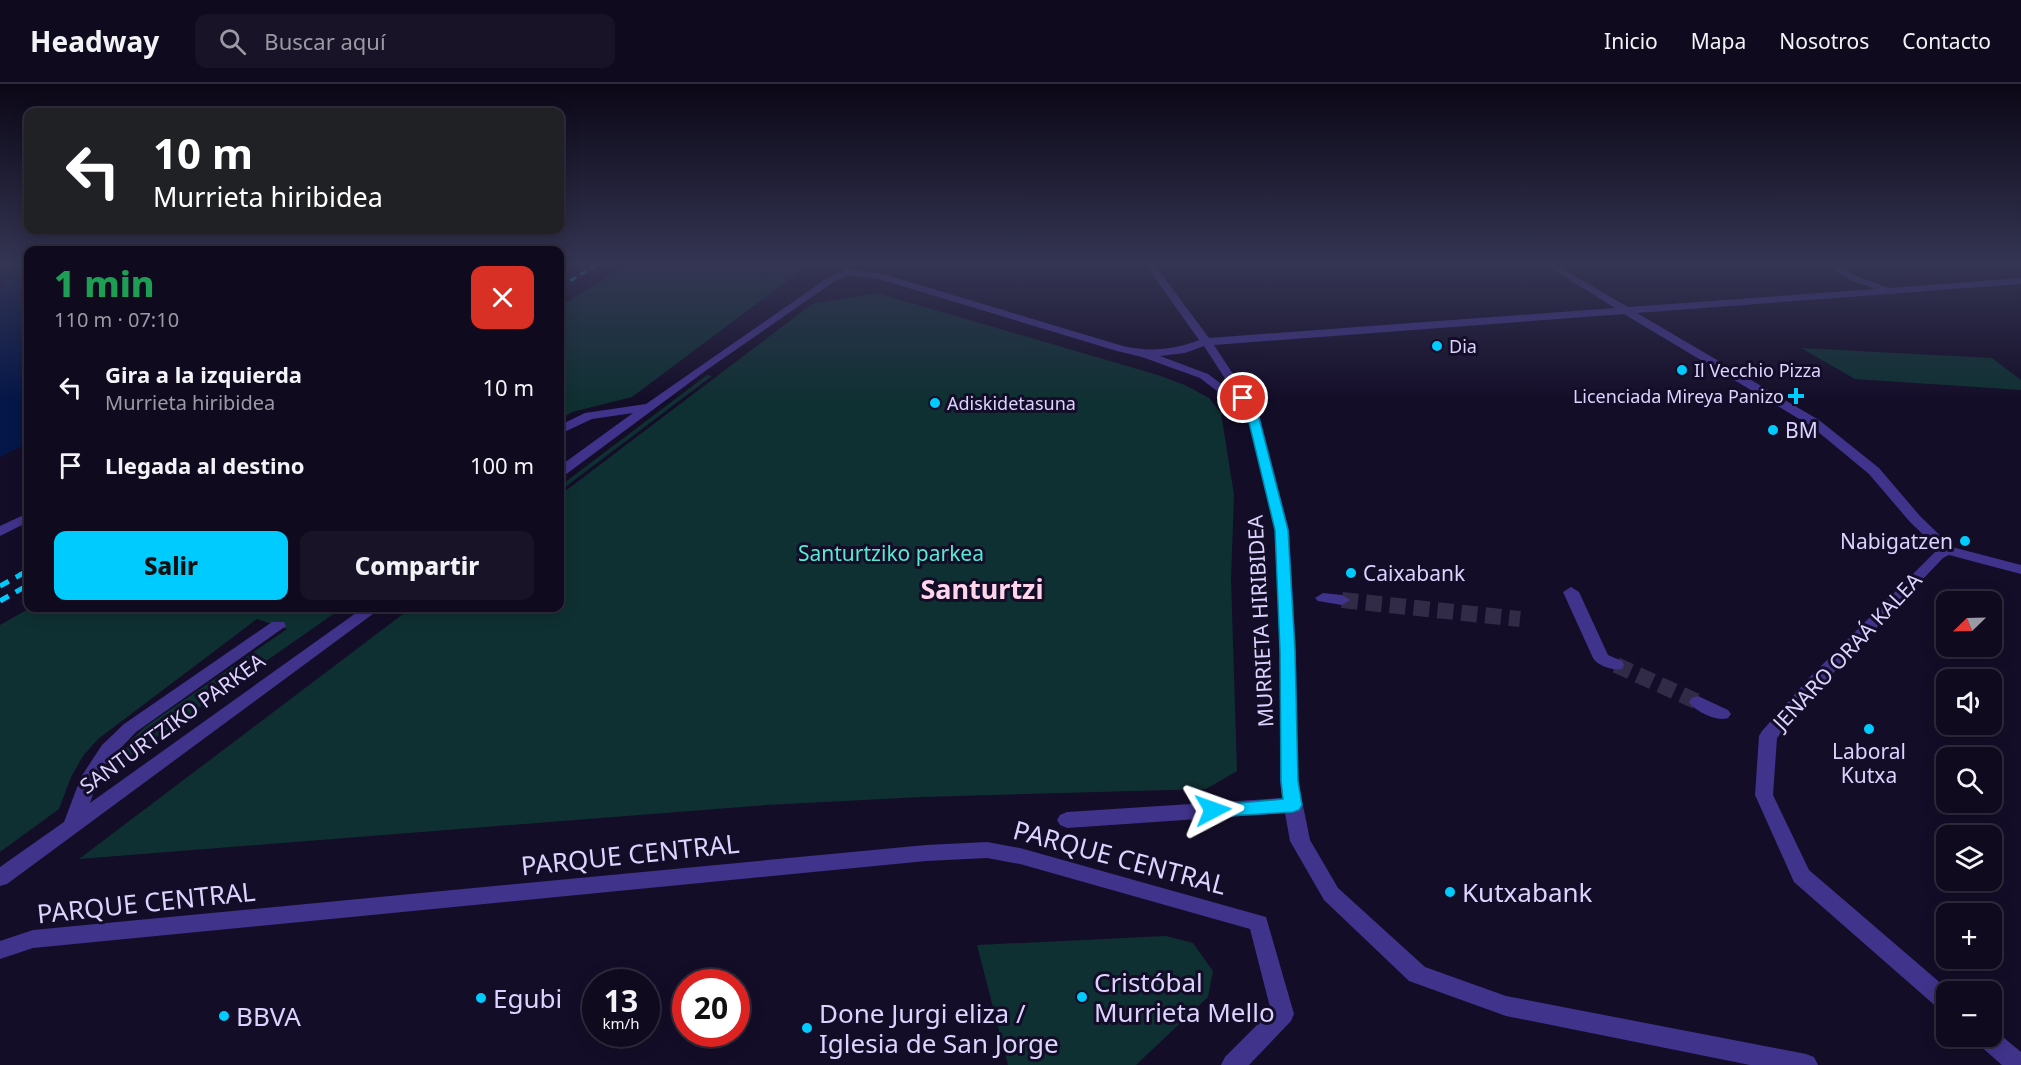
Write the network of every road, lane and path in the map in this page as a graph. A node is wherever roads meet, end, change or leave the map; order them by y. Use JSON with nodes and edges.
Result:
{"nodes":[{"id":1,"x":787,"y":310,"type":"edge"},
{"id":2,"x":992,"y":310,"type":"edge"},
{"id":3,"x":1182,"y":310,"type":"edge"},
{"id":4,"x":1622,"y":310,"type":"edge"},
{"id":5,"x":1654,"y":310,"type":"edge"},
{"id":6,"x":1626,"y":312,"type":"junction"},
{"id":7,"x":1205,"y":342,"type":"junction"},
{"id":8,"x":1145,"y":354,"type":"junction"},
{"id":9,"x":650,"y":406,"type":"junction"},
{"id":10,"x":1253,"y":414,"type":"junction"},
{"id":11,"x":564,"y":428,"type":"edge"},
{"id":12,"x":564,"y":469,"type":"edge"},
{"id":13,"x":24,"y":519,"type":"edge"},
{"id":14,"x":0,"y":532,"type":"edge"},
{"id":15,"x":1947,"y":550,"type":"junction"},
{"id":16,"x":2021,"y":570,"type":"edge"},
{"id":17,"x":1571,"y":592,"type":"dead end"},
{"id":18,"x":1323,"y":598,"type":"dead end"},
{"id":19,"x":1342,"y":600,"type":"tunnel mouth"},
{"id":20,"x":367,"y":612,"type":"edge"},
{"id":21,"x":278,"y":626,"type":"dead end"},
{"id":22,"x":1616,"y":664,"type":"tunnel mouth"},
{"id":23,"x":1698,"y":702,"type":"tunnel mouth"},
{"id":24,"x":1722,"y":714,"type":"dead end"},
{"id":25,"x":1293,"y":805,"type":"junction"},
{"id":26,"x":1067,"y":820,"type":"dead end"},
{"id":27,"x":72,"y":825,"type":"junction"},
{"id":28,"x":0,"y":878,"type":"edge"},
{"id":29,"x":0,"y":950,"type":"edge"},
{"id":30,"x":1936,"y":993,"type":"edge"},
{"id":31,"x":1999,"y":1047,"type":"edge"},
{"id":32,"x":1233,"y":1065,"type":"edge"},
{"id":33,"x":1806,"y":1065,"type":"edge"},
{"id":34,"x":2019,"y":1065,"type":"edge"}],
"edges":[{"from":1,"to":9,"type":"street"},
{"from":2,"to":8,"type":"street"},
{"from":3,"to":7,"type":"street","name":"MURRIETA HIRIBIDEA"},
{"from":4,"to":6,"type":"street"},
{"from":5,"to":6,"type":"street"},
{"from":6,"to":7,"type":"street"},
{"from":6,"to":15,"type":"street"},
{"from":7,"to":8,"type":"street"},
{"from":7,"to":10,"type":"street","name":"MURRIETA HIRIBIDEA"},
{"from":8,"to":10,"type":"street"},
{"from":9,"to":11,"type":"street"},
{"from":9,"to":12,"type":"street"},
{"from":10,"to":25,"type":"street","name":"MURRIETA HIRIBIDEA"},
{"from":13,"to":14,"type":"street"},
{"from":15,"to":16,"type":"street"},
{"from":15,"to":30,"type":"street","name":"JENARO ORAÁ KALEA"},
{"from":17,"to":22,"type":"street"},
{"from":18,"to":19,"type":"street"},
{"from":20,"to":27,"type":"street","name":"SANTURTZIKO PARKEA"},
{"from":21,"to":27,"type":"street"},
{"from":23,"to":24,"type":"street"},
{"from":25,"to":26,"type":"street"},
{"from":25,"to":33,"type":"street","name":"MURRIETA HIRIBIDEA"},
{"from":27,"to":28,"type":"street","name":"SANTURTZIKO PARKEA"},
{"from":29,"to":32,"type":"street","name":"PARQUE CENTRAL"},
{"from":31,"to":34,"type":"street"}]}
